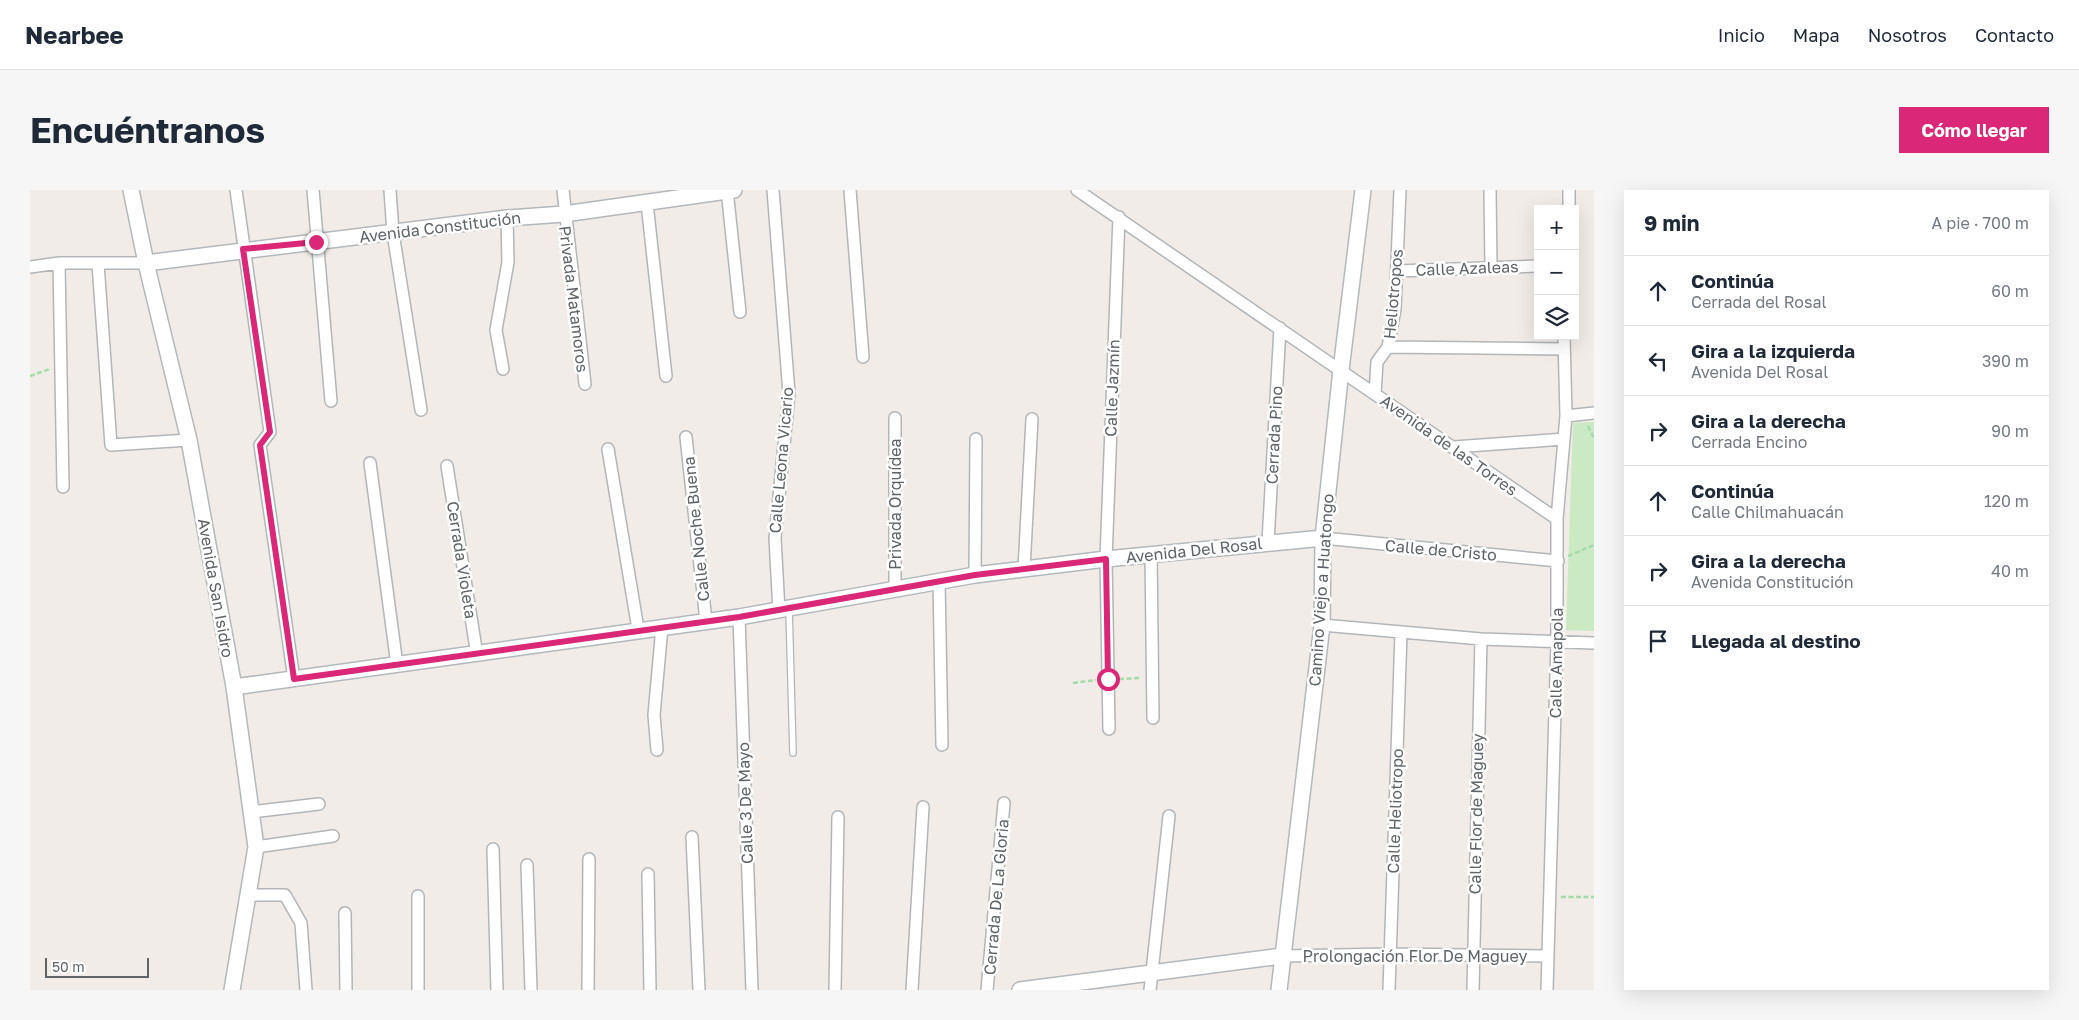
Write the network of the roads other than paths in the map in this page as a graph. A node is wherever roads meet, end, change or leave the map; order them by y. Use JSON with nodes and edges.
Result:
{"nodes":[{"id":1,"x":131,"y":190,"type":"edge"},
{"id":2,"x":236,"y":190,"type":"edge"},
{"id":3,"x":313,"y":190,"type":"edge"},
{"id":4,"x":390,"y":190,"type":"edge"},
{"id":5,"x":562,"y":190,"type":"edge"},
{"id":6,"x":729,"y":190,"type":"edge"},
{"id":7,"x":773,"y":190,"type":"edge"},
{"id":8,"x":850,"y":190,"type":"edge"},
{"id":9,"x":1077,"y":190,"type":"edge"},
{"id":10,"x":1363,"y":190,"type":"edge"},
{"id":11,"x":1400,"y":190,"type":"edge"},
{"id":12,"x":1490,"y":190,"type":"edge"},
{"id":13,"x":1569,"y":190,"type":"edge"},
{"id":14,"x":647,"y":203,"type":"junction"},
{"id":15,"x":1568,"y":205,"type":"edge"},
{"id":16,"x":564,"y":214,"type":"junction"},
{"id":17,"x":1118,"y":217,"type":"junction"},
{"id":18,"x":507,"y":218,"type":"junction"},
{"id":19,"x":393,"y":233,"type":"junction"},
{"id":20,"x":316,"y":242,"type":"junction"},
{"id":21,"x":243,"y":249,"type":"junction"},
{"id":22,"x":59,"y":263,"type":"junction"},
{"id":23,"x":146,"y":263,"type":"junction"},
{"id":24,"x":98,"y":264,"type":"junction"},
{"id":25,"x":1534,"y":266,"type":"edge"},
{"id":26,"x":30,"y":267,"type":"edge"},
{"id":27,"x":1491,"y":267,"type":"junction"},
{"id":28,"x":1397,"y":271,"type":"junction"},
{"id":29,"x":740,"y":312,"type":"dead end"},
{"id":30,"x":1280,"y":328,"type":"junction"},
{"id":31,"x":1564,"y":340,"type":"edge"},
{"id":32,"x":1388,"y":347,"type":"junction"},
{"id":33,"x":1563,"y":349,"type":"junction"},
{"id":34,"x":863,"y":357,"type":"dead end"},
{"id":35,"x":503,"y":369,"type":"dead end"},
{"id":36,"x":1341,"y":370,"type":"junction"},
{"id":37,"x":666,"y":376,"type":"dead end"},
{"id":38,"x":585,"y":384,"type":"dead end"},
{"id":39,"x":1375,"y":394,"type":"junction"},
{"id":40,"x":331,"y":401,"type":"dead end"},
{"id":41,"x":421,"y":410,"type":"dead end"},
{"id":42,"x":1594,"y":413,"type":"edge"},
{"id":43,"x":1566,"y":416,"type":"junction"},
{"id":44,"x":895,"y":418,"type":"dead end"},
{"id":45,"x":1032,"y":419,"type":"dead end"},
{"id":46,"x":686,"y":437,"type":"dead end"},
{"id":47,"x":976,"y":439,"type":"dead end"},
{"id":48,"x":1564,"y":439,"type":"junction"},
{"id":49,"x":189,"y":440,"type":"junction"},
{"id":50,"x":1454,"y":448,"type":"junction"},
{"id":51,"x":608,"y":449,"type":"dead end"},
{"id":52,"x":370,"y":463,"type":"dead end"},
{"id":53,"x":447,"y":466,"type":"dead end"},
{"id":54,"x":62,"y":487,"type":"dead end"},
{"id":55,"x":1558,"y":519,"type":"junction"},
{"id":56,"x":1324,"y":538,"type":"junction"},
{"id":57,"x":1268,"y":542,"type":"junction"},
{"id":58,"x":1151,"y":554,"type":"junction"},
{"id":59,"x":1106,"y":559,"type":"junction"},
{"id":60,"x":1558,"y":561,"type":"junction"},
{"id":61,"x":1024,"y":569,"type":"junction"},
{"id":62,"x":975,"y":575,"type":"junction"},
{"id":63,"x":939,"y":581,"type":"junction"},
{"id":64,"x":895,"y":590,"type":"junction"},
{"id":65,"x":784,"y":610,"type":"junction"},
{"id":66,"x":739,"y":617,"type":"junction"},
{"id":67,"x":706,"y":621,"type":"junction"},
{"id":68,"x":1322,"y":625,"type":"junction"},
{"id":69,"x":662,"y":627,"type":"junction"},
{"id":70,"x":638,"y":630,"type":"junction"},
{"id":71,"x":1401,"y":633,"type":"junction"},
{"id":72,"x":1481,"y":639,"type":"junction"},
{"id":73,"x":1557,"y":641,"type":"junction"},
{"id":74,"x":1594,"y":643,"type":"edge"},
{"id":75,"x":477,"y":655,"type":"junction"},
{"id":76,"x":396,"y":664,"type":"junction"},
{"id":77,"x":294,"y":679,"type":"junction"},
{"id":78,"x":234,"y":688,"type":"junction"},
{"id":79,"x":1154,"y":718,"type":"dead end"},
{"id":80,"x":1109,"y":729,"type":"dead end"},
{"id":81,"x":942,"y":745,"type":"dead end"},
{"id":82,"x":656,"y":750,"type":"dead end"},
{"id":83,"x":793,"y":753,"type":"dead end"},
{"id":84,"x":1004,"y":803,"type":"dead end"},
{"id":85,"x":319,"y":804,"type":"dead end"},
{"id":86,"x":923,"y":806,"type":"dead end"},
{"id":87,"x":251,"y":812,"type":"junction"},
{"id":88,"x":1170,"y":816,"type":"dead end"},
{"id":89,"x":838,"y":817,"type":"dead end"},
{"id":90,"x":333,"y":836,"type":"dead end"},
{"id":91,"x":692,"y":836,"type":"dead end"},
{"id":92,"x":256,"y":847,"type":"junction"},
{"id":93,"x":493,"y":849,"type":"dead end"},
{"id":94,"x":590,"y":859,"type":"dead end"},
{"id":95,"x":527,"y":864,"type":"dead end"},
{"id":96,"x":648,"y":874,"type":"dead end"},
{"id":97,"x":247,"y":895,"type":"junction"},
{"id":98,"x":418,"y":896,"type":"dead end"},
{"id":99,"x":345,"y":913,"type":"dead end"},
{"id":100,"x":1391,"y":954,"type":"junction"},
{"id":101,"x":1282,"y":956,"type":"junction"},
{"id":102,"x":1473,"y":956,"type":"junction"},
{"id":103,"x":1548,"y":956,"type":"junction"},
{"id":104,"x":1151,"y":974,"type":"junction"},
{"id":105,"x":1068,"y":987,"type":"edge"},
{"id":106,"x":232,"y":990,"type":"edge"},
{"id":107,"x":306,"y":990,"type":"edge"},
{"id":108,"x":346,"y":990,"type":"edge"},
{"id":109,"x":418,"y":990,"type":"edge"},
{"id":110,"x":496,"y":990,"type":"edge"},
{"id":111,"x":531,"y":990,"type":"edge"},
{"id":112,"x":588,"y":990,"type":"edge"},
{"id":113,"x":650,"y":990,"type":"edge"},
{"id":114,"x":700,"y":990,"type":"edge"},
{"id":115,"x":752,"y":990,"type":"edge"},
{"id":116,"x":835,"y":990,"type":"edge"},
{"id":117,"x":912,"y":990,"type":"edge"},
{"id":118,"x":987,"y":990,"type":"edge"},
{"id":119,"x":1020,"y":990,"type":"edge"},
{"id":120,"x":1150,"y":990,"type":"edge"},
{"id":121,"x":1279,"y":990,"type":"edge"},
{"id":122,"x":1389,"y":990,"type":"edge"},
{"id":123,"x":1473,"y":990,"type":"edge"},
{"id":124,"x":1547,"y":990,"type":"edge"}],
"edges":[{"from":1,"to":23,"type":"main road","name":"Avenida San Isidro"},
{"from":2,"to":21,"type":"street"},
{"from":3,"to":20,"type":"street"},
{"from":4,"to":19,"type":"street"},
{"from":5,"to":16,"type":"street","name":"Privada Matamoros"},
{"from":6,"to":14,"type":"main road","name":"Avenida Constitución"},
{"from":6,"to":29,"type":"street"},
{"from":7,"to":65,"type":"street","name":"Calle Leona Vicario"},
{"from":8,"to":34,"type":"street"},
{"from":9,"to":17,"type":"street","name":"Avenida de las Torres"},
{"from":10,"to":36,"type":"main road","name":"Camino Viejo a Huatongo"},
{"from":11,"to":28,"type":"street","name":"Heliotropos"},
{"from":12,"to":27,"type":"street"},
{"from":13,"to":15,"type":"street"},
{"from":14,"to":16,"type":"main road","name":"Avenida Constitución"},
{"from":14,"to":37,"type":"street"},
{"from":16,"to":18,"type":"main road","name":"Avenida Constitución"},
{"from":16,"to":38,"type":"street","name":"Privada Matamoros"},
{"from":17,"to":30,"type":"street","name":"Avenida de las Torres"},
{"from":17,"to":59,"type":"street","name":"Calle Jazmín"},
{"from":18,"to":19,"type":"main road","name":"Avenida Constitución"},
{"from":18,"to":35,"type":"street"},
{"from":19,"to":20,"type":"main road","name":"Avenida Constitución"},
{"from":19,"to":41,"type":"street"},
{"from":20,"to":21,"type":"main road","name":"Avenida Constitución"},
{"from":20,"to":40,"type":"street"},
{"from":21,"to":23,"type":"main road","name":"Avenida Constitución"},
{"from":21,"to":77,"type":"street"},
{"from":22,"to":24,"type":"street"},
{"from":22,"to":26,"type":"street"},
{"from":22,"to":54,"type":"street"},
{"from":23,"to":24,"type":"street"},
{"from":23,"to":49,"type":"main road","name":"Avenida San Isidro"},
{"from":24,"to":49,"type":"street"},
{"from":25,"to":27,"type":"street","name":"Calle Azaleas"},
{"from":27,"to":28,"type":"street","name":"Calle Azaleas"},
{"from":28,"to":32,"type":"street","name":"Heliotropos"},
{"from":30,"to":36,"type":"street","name":"Avenida de las Torres"},
{"from":30,"to":57,"type":"street","name":"Cerrada Pino"},
{"from":31,"to":33,"type":"street","name":"Calle Amapola"},
{"from":32,"to":33,"type":"street"},
{"from":32,"to":39,"type":"street","name":"Heliotropos"},
{"from":33,"to":43,"type":"street","name":"Calle Amapola"},
{"from":36,"to":39,"type":"street","name":"Avenida de las Torres"},
{"from":36,"to":56,"type":"main road","name":"Camino Viejo a Huatongo"},
{"from":39,"to":50,"type":"street","name":"Avenida de las Torres"},
{"from":42,"to":43,"type":"street"},
{"from":43,"to":48,"type":"street","name":"Calle Amapola"},
{"from":44,"to":64,"type":"street","name":"Privada Orquídea"},
{"from":45,"to":61,"type":"street"},
{"from":46,"to":67,"type":"street","name":"Calle Noche Buena"},
{"from":47,"to":62,"type":"street"},
{"from":48,"to":50,"type":"street"},
{"from":48,"to":55,"type":"street","name":"Calle Amapola"},
{"from":49,"to":78,"type":"main road","name":"Avenida San Isidro"},
{"from":50,"to":55,"type":"street","name":"Avenida de las Torres"},
{"from":51,"to":70,"type":"street"},
{"from":52,"to":76,"type":"street"},
{"from":53,"to":75,"type":"street","name":"Cerrada Violeta"},
{"from":55,"to":60,"type":"street","name":"Calle Amapola"},
{"from":56,"to":57,"type":"main road","name":"Avenida Del Rosal"},
{"from":56,"to":60,"type":"street","name":"Calle de Cristo"},
{"from":56,"to":68,"type":"main road","name":"Camino Viejo a Huatongo"},
{"from":57,"to":58,"type":"main road","name":"Avenida Del Rosal"},
{"from":58,"to":59,"type":"main road","name":"Avenida Del Rosal"},
{"from":58,"to":79,"type":"street"},
{"from":59,"to":61,"type":"main road","name":"Avenida Del Rosal"},
{"from":59,"to":80,"type":"street","name":"Calle Jazmín"},
{"from":60,"to":73,"type":"street","name":"Calle Amapola"},
{"from":61,"to":62,"type":"main road","name":"Avenida Del Rosal"},
{"from":62,"to":63,"type":"main road","name":"Avenida Del Rosal"},
{"from":63,"to":64,"type":"main road","name":"Avenida Del Rosal"},
{"from":63,"to":81,"type":"street"},
{"from":64,"to":65,"type":"main road","name":"Avenida Del Rosal"},
{"from":65,"to":66,"type":"main road","name":"Avenida Del Rosal"},
{"from":65,"to":83,"type":"lane"},
{"from":66,"to":67,"type":"main road","name":"Avenida Del Rosal"},
{"from":66,"to":115,"type":"street","name":"Calle 3 De Mayo"},
{"from":67,"to":69,"type":"main road","name":"Avenida Del Rosal"},
{"from":68,"to":71,"type":"street"},
{"from":68,"to":101,"type":"main road","name":"Camino Viejo a Huatongo"},
{"from":69,"to":70,"type":"main road","name":"Avenida Del Rosal"},
{"from":69,"to":82,"type":"street"},
{"from":70,"to":75,"type":"main road","name":"Avenida Del Rosal"},
{"from":71,"to":72,"type":"street"},
{"from":71,"to":100,"type":"street","name":"Calle Heliotropo"},
{"from":72,"to":73,"type":"street"},
{"from":72,"to":102,"type":"street","name":"Calle Flor de Maguey"},
{"from":73,"to":74,"type":"street"},
{"from":73,"to":103,"type":"street","name":"Calle Amapola"},
{"from":75,"to":76,"type":"main road","name":"Avenida Del Rosal"},
{"from":76,"to":77,"type":"main road","name":"Avenida Del Rosal"},
{"from":77,"to":78,"type":"main road","name":"Avenida Del Rosal"},
{"from":78,"to":87,"type":"main road","name":"Avenida San Isidro"},
{"from":84,"to":118,"type":"street","name":"Cerrada De La Gloria"},
{"from":85,"to":87,"type":"street"},
{"from":86,"to":117,"type":"street"},
{"from":87,"to":92,"type":"main road","name":"Avenida San Isidro"},
{"from":88,"to":104,"type":"street"},
{"from":89,"to":116,"type":"street"},
{"from":90,"to":92,"type":"street"},
{"from":91,"to":114,"type":"street"},
{"from":92,"to":97,"type":"main road","name":"Avenida San Isidro"},
{"from":93,"to":110,"type":"street"},
{"from":94,"to":112,"type":"street"},
{"from":95,"to":111,"type":"street"},
{"from":96,"to":113,"type":"street"},
{"from":97,"to":106,"type":"main road","name":"Avenida San Isidro"},
{"from":97,"to":107,"type":"street"},
{"from":98,"to":109,"type":"street"},
{"from":99,"to":108,"type":"street"},
{"from":100,"to":101,"type":"street","name":"Prolongación Flor De Maguey"},
{"from":100,"to":102,"type":"street","name":"Prolongación Flor De Maguey"},
{"from":100,"to":122,"type":"street","name":"Calle Heliotropo"},
{"from":101,"to":104,"type":"main road"},
{"from":101,"to":121,"type":"main road","name":"Camino Viejo a Huatongo"},
{"from":102,"to":103,"type":"street","name":"Prolongación Flor De Maguey"},
{"from":102,"to":123,"type":"street","name":"Calle Flor de Maguey"},
{"from":103,"to":124,"type":"street","name":"Calle Amapola"},
{"from":104,"to":105,"type":"main road"},
{"from":104,"to":120,"type":"street"},
{"from":105,"to":119,"type":"main road"}]}
